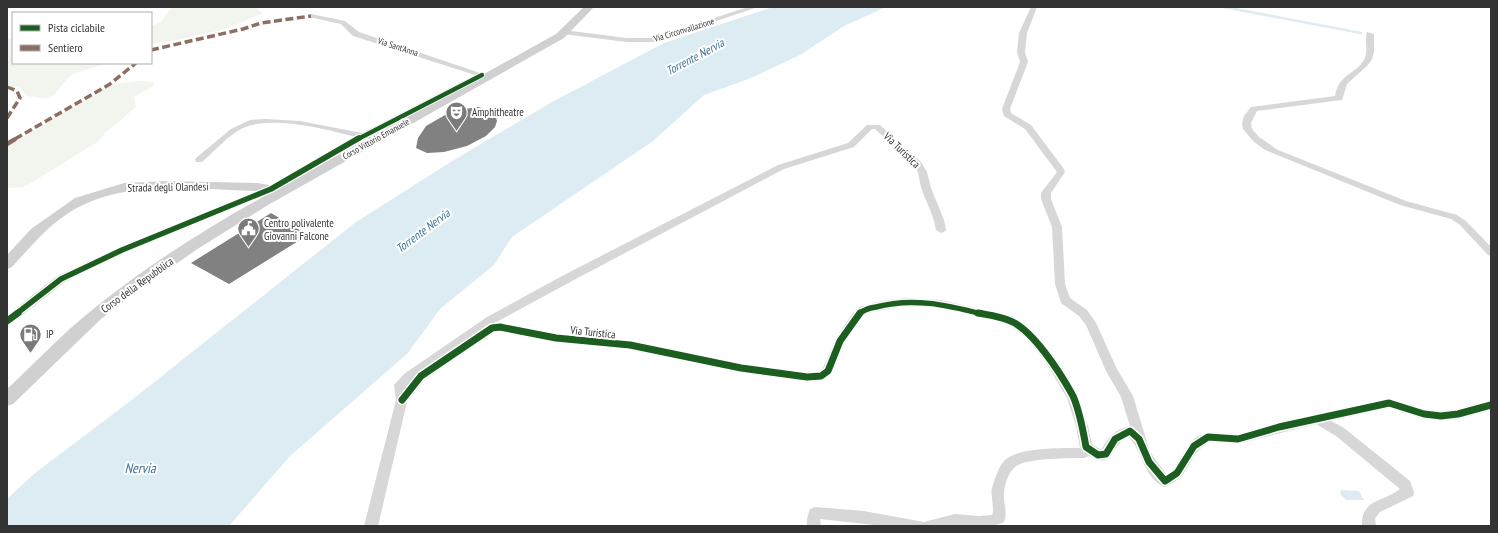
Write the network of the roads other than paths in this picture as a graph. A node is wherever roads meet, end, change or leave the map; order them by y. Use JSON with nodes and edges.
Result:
{"nodes":[{"id":1,"x":589,"y":7,"type":"edge"},
{"id":2,"x":756,"y":7,"type":"edge"},
{"id":3,"x":1034,"y":7,"type":"edge"},
{"id":4,"x":311,"y":16,"type":"dead end"},
{"id":5,"x":563,"y":32,"type":"junction"},
{"id":6,"x":1370,"y":34,"type":"dead end"},
{"id":7,"x":485,"y":75,"type":"junction"},
{"id":8,"x":434,"y":103,"type":"junction"},
{"id":9,"x":363,"y":136,"type":"junction"},
{"id":10,"x":199,"y":160,"type":"dead end"},
{"id":11,"x":277,"y":190,"type":"junction"},
{"id":12,"x":941,"y":230,"type":"dead end"},
{"id":13,"x":1491,"y":252,"type":"edge"},
{"id":14,"x":7,"y":264,"type":"edge"},
{"id":15,"x":7,"y":321,"type":"edge"},
{"id":16,"x":7,"y":399,"type":"edge"},
{"id":17,"x":402,"y":400,"type":"junction"},
{"id":18,"x":1491,"y":405,"type":"edge"},
{"id":19,"x":1319,"y":420,"type":"junction"},
{"id":20,"x":1140,"y":438,"type":"junction"},
{"id":21,"x":1084,"y":453,"type":"dead end"},
{"id":22,"x":370,"y":526,"type":"edge"},
{"id":23,"x":814,"y":526,"type":"edge"},
{"id":24,"x":920,"y":526,"type":"edge"},
{"id":25,"x":929,"y":526,"type":"edge"},
{"id":26,"x":1369,"y":526,"type":"edge"}],
"edges":[{"from":1,"to":5,"type":"main road","name":"Corso Vittorio Emanuele"},
{"from":2,"to":5,"type":"street","name":"Via Circonvallazione"},
{"from":3,"to":20,"type":"street"},
{"from":4,"to":7,"type":"street","name":"Via Sant'Anna"},
{"from":5,"to":7,"type":"main road","name":"Corso Vittorio Emanuele"},
{"from":6,"to":13,"type":"street"},
{"from":7,"to":8,"type":"main road","name":"Corso Vittorio Emanuele"},
{"from":8,"to":9,"type":"street"},
{"from":8,"to":11,"type":"main road","name":"Corso Vittorio Emanuele"},
{"from":9,"to":10,"type":"street"},
{"from":9,"to":11,"type":"street"},
{"from":11,"to":14,"type":"main road","name":"Strada degli Olandesi"},
{"from":11,"to":15,"type":"street"},
{"from":11,"to":16,"type":"main road","name":"Corso della Repubblica"},
{"from":12,"to":17,"type":"street","name":"Via Turistica"},
{"from":17,"to":20,"type":"street","name":"Via Turistica"},
{"from":17,"to":22,"type":"street","name":"Via Turistica"},
{"from":18,"to":19,"type":"street"},
{"from":19,"to":20,"type":"street"},
{"from":19,"to":26,"type":"street"},
{"from":21,"to":25,"type":"street"},
{"from":23,"to":24,"type":"street"}]}
